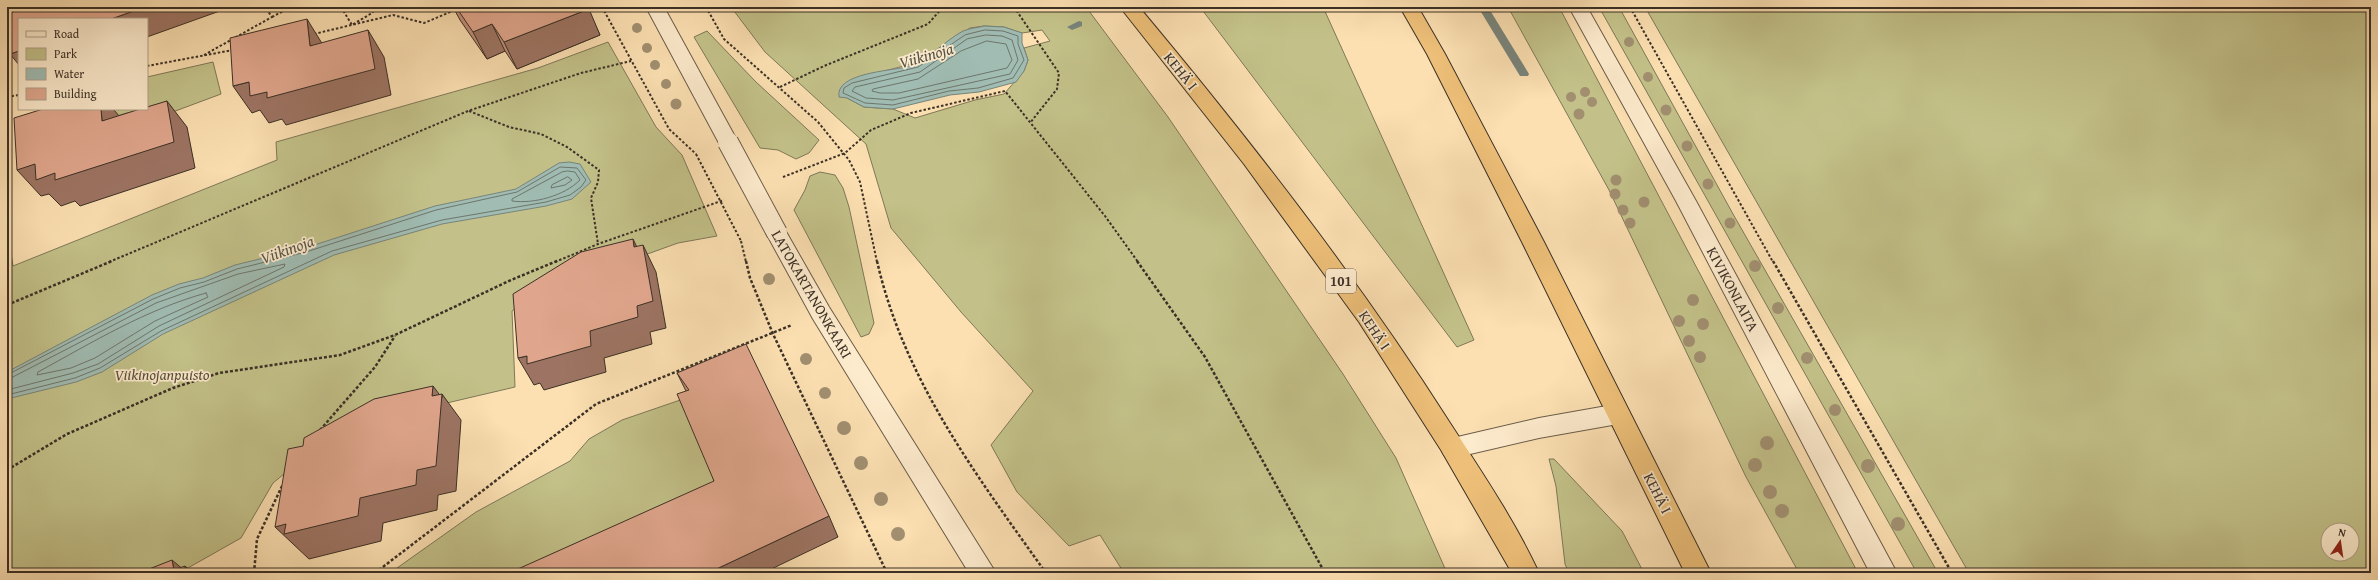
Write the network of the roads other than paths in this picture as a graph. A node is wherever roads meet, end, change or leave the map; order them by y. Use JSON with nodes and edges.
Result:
{"nodes":[{"id":1,"x":655,"y":7,"type":"edge"},
{"id":2,"x":1129,"y":7,"type":"edge"},
{"id":3,"x":1409,"y":7,"type":"edge"},
{"id":4,"x":1578,"y":7,"type":"edge"},
{"id":5,"x":1618,"y":414,"type":"junction"},
{"id":6,"x":1453,"y":448,"type":"junction"},
{"id":7,"x":983,"y":573,"type":"edge"},
{"id":8,"x":1526,"y":573,"type":"edge"},
{"id":9,"x":1698,"y":573,"type":"edge"},
{"id":10,"x":1884,"y":573,"type":"edge"}],
"edges":[{"from":1,"to":7,"type":"street","name":"LATOKARTANONKAARI","bridge":true},
{"from":2,"to":6,"type":"highway","name":"KEHÄ I","number":"101"},
{"from":3,"to":5,"type":"highway","name":"KEHÄ I"},
{"from":4,"to":10,"type":"street","name":"KIVIKONLAITA"},
{"from":5,"to":6,"type":"street"},
{"from":5,"to":9,"type":"highway","name":"KEHÄ I"},
{"from":6,"to":8,"type":"highway","name":"KEHÄ I","number":"101"}]}
